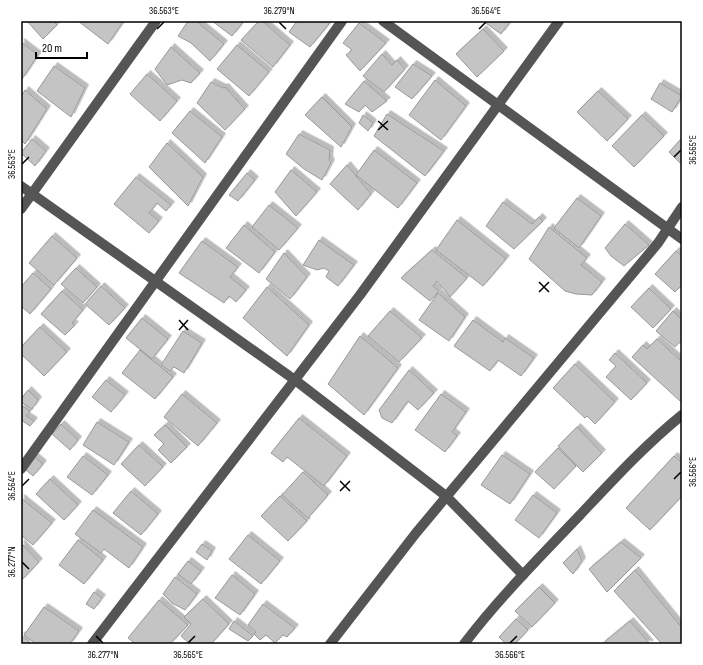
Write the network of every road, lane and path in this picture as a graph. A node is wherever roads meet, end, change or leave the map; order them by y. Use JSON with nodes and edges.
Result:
{"nodes":[{"id":1,"x":156,"y":21,"type":"edge"},
{"id":2,"x":342,"y":21,"type":"edge"},
{"id":3,"x":383,"y":21,"type":"edge"},
{"id":4,"x":559,"y":21,"type":"edge"},
{"id":5,"x":498,"y":104,"type":"junction"},
{"id":6,"x":21,"y":186,"type":"edge"},
{"id":7,"x":32,"y":194,"type":"junction"},
{"id":8,"x":682,"y":207,"type":"edge"},
{"id":9,"x":21,"y":209,"type":"edge"},
{"id":10,"x":667,"y":230,"type":"junction"},
{"id":11,"x":682,"y":239,"type":"edge"},
{"id":12,"x":157,"y":282,"type":"junction"},
{"id":13,"x":295,"y":380,"type":"junction"},
{"id":14,"x":682,"y":415,"type":"edge"},
{"id":15,"x":21,"y":469,"type":"edge"},
{"id":16,"x":446,"y":496,"type":"junction"},
{"id":17,"x":523,"y":575,"type":"junction"},
{"id":18,"x":92,"y":644,"type":"edge"},
{"id":19,"x":330,"y":644,"type":"edge"},
{"id":20,"x":464,"y":644,"type":"edge"}],
"edges":[{"from":1,"to":7,"type":"street"},
{"from":2,"to":12,"type":"street"},
{"from":3,"to":5,"type":"street"},
{"from":4,"to":5,"type":"street"},
{"from":5,"to":10,"type":"street"},
{"from":5,"to":13,"type":"street"},
{"from":6,"to":7,"type":"street"},
{"from":7,"to":9,"type":"street"},
{"from":7,"to":12,"type":"street"},
{"from":8,"to":10,"type":"street"},
{"from":10,"to":11,"type":"street"},
{"from":10,"to":16,"type":"street"},
{"from":12,"to":13,"type":"street"},
{"from":12,"to":15,"type":"street"},
{"from":13,"to":16,"type":"street"},
{"from":13,"to":18,"type":"street"},
{"from":14,"to":17,"type":"street"},
{"from":16,"to":17,"type":"street"},
{"from":16,"to":19,"type":"street"},
{"from":17,"to":20,"type":"street"}]}
